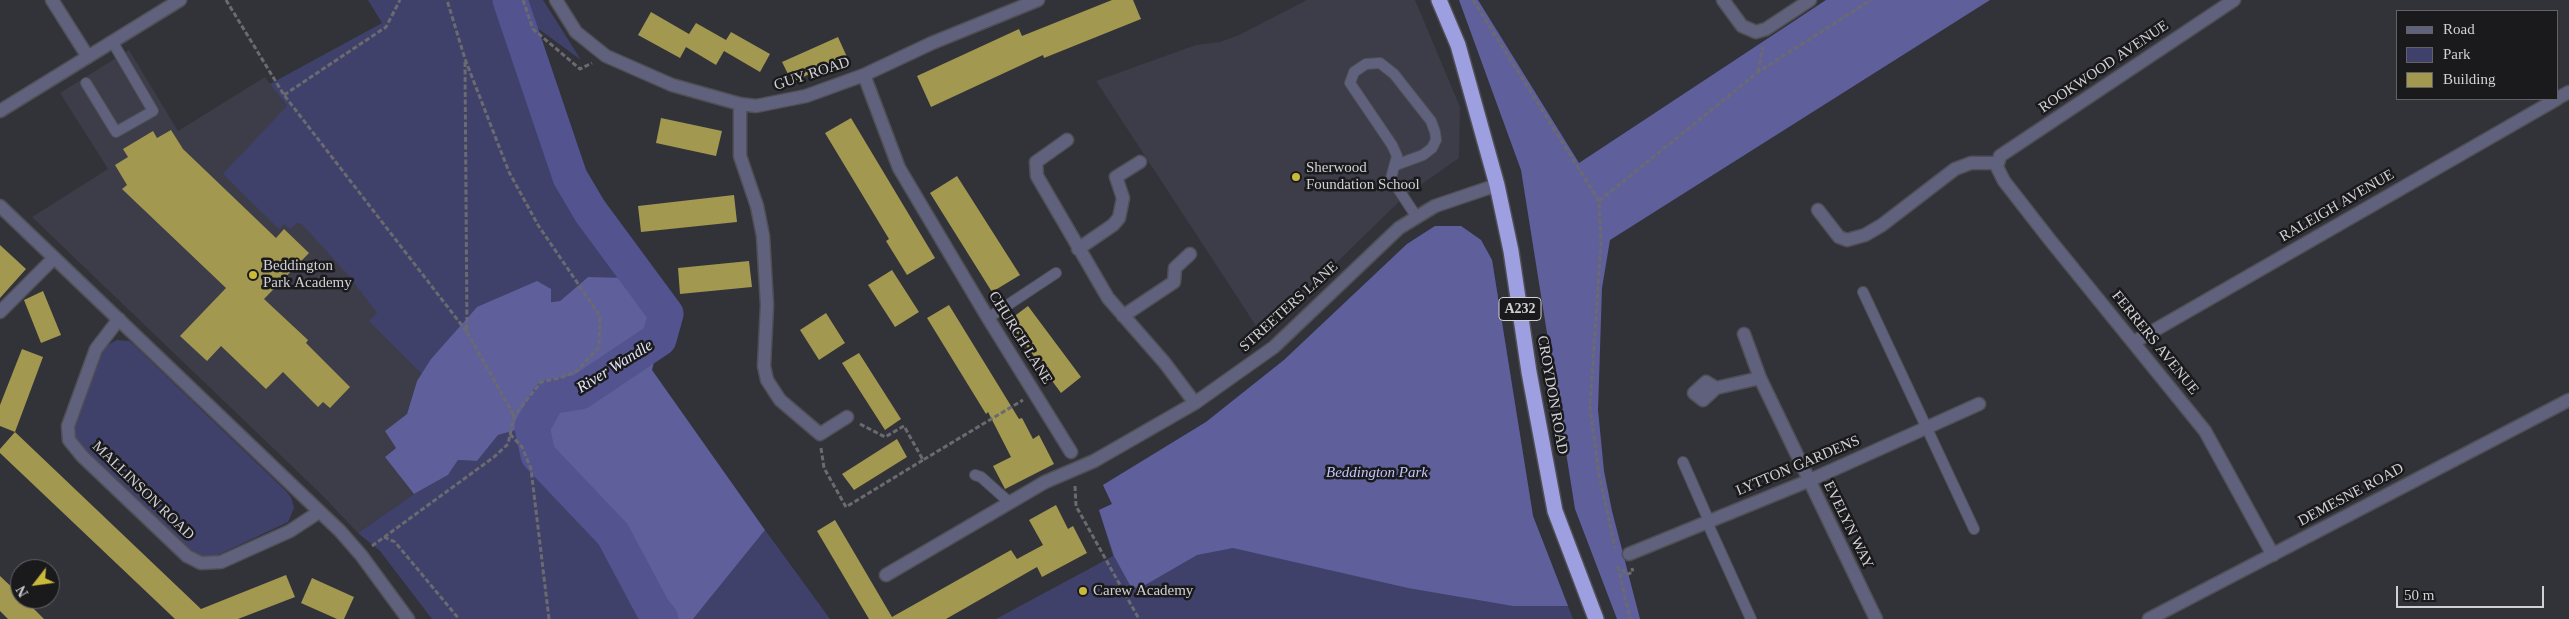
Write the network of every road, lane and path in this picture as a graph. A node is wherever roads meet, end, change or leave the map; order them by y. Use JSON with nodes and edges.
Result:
{"nodes":[{"id":1,"x":52,"y":0,"type":"edge"},
{"id":2,"x":180,"y":0,"type":"edge"},
{"id":3,"x":226,"y":0,"type":"edge"},
{"id":4,"x":400,"y":0,"type":"edge"},
{"id":5,"x":447,"y":0,"type":"edge"},
{"id":6,"x":523,"y":0,"type":"edge"},
{"id":7,"x":556,"y":0,"type":"edge"},
{"id":8,"x":1038,"y":0,"type":"edge"},
{"id":9,"x":1439,"y":0,"type":"edge"},
{"id":10,"x":1473,"y":0,"type":"edge"},
{"id":11,"x":1723,"y":0,"type":"edge"},
{"id":12,"x":1810,"y":0,"type":"edge"},
{"id":13,"x":1871,"y":0,"type":"edge"},
{"id":14,"x":2234,"y":0,"type":"edge"},
{"id":15,"x":1766,"y":29,"type":"junction"},
{"id":16,"x":112,"y":41,"type":"junction"},
{"id":17,"x":606,"y":56,"type":"junction"},
{"id":18,"x":88,"y":57,"type":"junction"},
{"id":19,"x":465,"y":59,"type":"junction"},
{"id":20,"x":1758,"y":72,"type":"junction"},
{"id":21,"x":864,"y":75,"type":"junction"},
{"id":22,"x":86,"y":83,"type":"dead end"},
{"id":23,"x":284,"y":95,"type":"junction"},
{"id":24,"x":2554,"y":100,"type":"edge"},
{"id":25,"x":740,"y":104,"type":"junction"},
{"id":26,"x":0,"y":111,"type":"edge"},
{"id":27,"x":1067,"y":140,"type":"dead end"},
{"id":28,"x":1140,"y":162,"type":"dead end"},
{"id":29,"x":1997,"y":163,"type":"junction"},
{"id":30,"x":1396,"y":165,"type":"junction"},
{"id":31,"x":1497,"y":185,"type":"junction"},
{"id":32,"x":1599,"y":201,"type":"junction"},
{"id":33,"x":0,"y":206,"type":"edge"},
{"id":34,"x":1818,"y":210,"type":"dead end"},
{"id":35,"x":1416,"y":216,"type":"junction"},
{"id":36,"x":1078,"y":248,"type":"junction"},
{"id":37,"x":1190,"y":254,"type":"dead end"},
{"id":38,"x":54,"y":258,"type":"junction"},
{"id":39,"x":1056,"y":272,"type":"dead end"},
{"id":40,"x":1863,"y":292,"type":"dead end"},
{"id":41,"x":0,"y":312,"type":"edge"},
{"id":42,"x":1123,"y":316,"type":"junction"},
{"id":43,"x":988,"y":318,"type":"junction"},
{"id":44,"x":119,"y":319,"type":"junction"},
{"id":45,"x":467,"y":332,"type":"junction"},
{"id":46,"x":1744,"y":334,"type":"dead end"},
{"id":47,"x":2134,"y":342,"type":"junction"},
{"id":48,"x":1760,"y":378,"type":"junction"},
{"id":49,"x":1716,"y":388,"type":"dead end"},
{"id":50,"x":1036,"y":392,"type":"junction"},
{"id":51,"x":2569,"y":400,"type":"edge"},
{"id":52,"x":1195,"y":403,"type":"junction"},
{"id":53,"x":1979,"y":404,"type":"dead end"},
{"id":54,"x":514,"y":416,"type":"junction"},
{"id":55,"x":847,"y":417,"type":"joint"},
{"id":56,"x":1927,"y":427,"type":"junction"},
{"id":57,"x":510,"y":434,"type":"junction"},
{"id":58,"x":820,"y":434,"type":"junction"},
{"id":59,"x":1071,"y":452,"type":"joint"},
{"id":60,"x":923,"y":460,"type":"junction"},
{"id":61,"x":1683,"y":462,"type":"dead end"},
{"id":62,"x":1075,"y":471,"type":"junction"},
{"id":63,"x":975,"y":475,"type":"dead end"},
{"id":64,"x":1808,"y":481,"type":"junction"},
{"id":65,"x":1009,"y":502,"type":"junction"},
{"id":66,"x":320,"y":512,"type":"junction"},
{"id":67,"x":1708,"y":522,"type":"junction"},
{"id":68,"x":1974,"y":529,"type":"dead end"},
{"id":69,"x":383,"y":537,"type":"junction"},
{"id":70,"x":1629,"y":554,"type":"dead end"},
{"id":71,"x":362,"y":555,"type":"junction"},
{"id":72,"x":2273,"y":555,"type":"junction"},
{"id":73,"x":886,"y":575,"type":"dead end"},
{"id":74,"x":408,"y":619,"type":"edge"},
{"id":75,"x":459,"y":619,"type":"edge"},
{"id":76,"x":549,"y":619,"type":"edge"},
{"id":77,"x":1139,"y":619,"type":"edge"},
{"id":78,"x":1596,"y":619,"type":"edge"},
{"id":79,"x":1630,"y":619,"type":"edge"},
{"id":80,"x":1751,"y":619,"type":"edge"},
{"id":81,"x":1876,"y":619,"type":"edge"},
{"id":82,"x":2149,"y":619,"type":"edge"}],
"edges":[{"from":1,"to":18,"type":"street"},
{"from":2,"to":16,"type":"street"},
{"from":3,"to":23,"type":"path"},
{"from":4,"to":23,"type":"path"},
{"from":5,"to":19,"type":"path"},
{"from":6,"to":17,"type":"path"},
{"from":7,"to":17,"type":"street","name":"GUY ROAD"},
{"from":8,"to":21,"type":"street","name":"GUY ROAD"},
{"from":9,"to":31,"type":"highway","name":"CROYDON ROAD","number":"A232"},
{"from":10,"to":32,"type":"path"},
{"from":11,"to":15,"type":"street"},
{"from":12,"to":15,"type":"street"},
{"from":13,"to":20,"type":"path"},
{"from":14,"to":29,"type":"street","name":"ROOKWOOD AVENUE"},
{"from":15,"to":20,"type":"path"},
{"from":16,"to":18,"type":"street"},
{"from":16,"to":22,"type":"lane"},
{"from":17,"to":25,"type":"street","name":"GUY ROAD"},
{"from":18,"to":26,"type":"street"},
{"from":19,"to":45,"type":"path"},
{"from":19,"to":54,"type":"path"},
{"from":20,"to":32,"type":"path"},
{"from":21,"to":25,"type":"street","name":"GUY ROAD"},
{"from":21,"to":43,"type":"street","name":"CHURCH LANE"},
{"from":23,"to":45,"type":"path"},
{"from":24,"to":47,"type":"street","name":"RALEIGH AVENUE"},
{"from":25,"to":58,"type":"street"},
{"from":27,"to":36,"type":"street"},
{"from":28,"to":36,"type":"street"},
{"from":29,"to":34,"type":"street"},
{"from":29,"to":47,"type":"street","name":"FERRERS AVENUE"},
{"from":30,"to":30,"type":"lane"},
{"from":30,"to":35,"type":"lane"},
{"from":31,"to":35,"type":"street","name":"STREETERS LANE"},
{"from":31,"to":78,"type":"highway","name":"CROYDON ROAD","number":"A232"},
{"from":32,"to":79,"type":"path"},
{"from":33,"to":38,"type":"street"},
{"from":35,"to":52,"type":"street","name":"STREETERS LANE"},
{"from":36,"to":42,"type":"street"},
{"from":37,"to":42,"type":"street"},
{"from":38,"to":41,"type":"street"},
{"from":38,"to":44,"type":"street"},
{"from":39,"to":43,"type":"lane"},
{"from":40,"to":56,"type":"lane"},
{"from":42,"to":52,"type":"street"},
{"from":43,"to":50,"type":"street","name":"CHURCH LANE"},
{"from":44,"to":66,"type":"street"},
{"from":44,"to":66,"type":"street","name":"MALLINSON ROAD"},
{"from":45,"to":54,"type":"path"},
{"from":46,"to":48,"type":"street","name":"EVELYN WAY"},
{"from":47,"to":72,"type":"street","name":"FERRERS AVENUE"},
{"from":48,"to":49,"type":"street"},
{"from":48,"to":64,"type":"street","name":"EVELYN WAY"},
{"from":50,"to":59,"type":"street","name":"CHURCH LANE"},
{"from":50,"to":60,"type":"path"},
{"from":51,"to":72,"type":"street","name":"DEMESNE ROAD"},
{"from":52,"to":62,"type":"street","name":"STREETERS LANE"},
{"from":53,"to":56,"type":"street","name":"LYTTON GARDENS"},
{"from":54,"to":57,"type":"path"},
{"from":55,"to":58,"type":"street"},
{"from":55,"to":60,"type":"path"},
{"from":56,"to":64,"type":"street","name":"LYTTON GARDENS"},
{"from":56,"to":68,"type":"lane"},
{"from":57,"to":69,"type":"path"},
{"from":57,"to":76,"type":"path"},
{"from":58,"to":60,"type":"path"},
{"from":59,"to":62,"type":"lane","name":"CHURCH LANE"},
{"from":61,"to":67,"type":"lane"},
{"from":62,"to":65,"type":"street","name":"STREETERS LANE"},
{"from":62,"to":77,"type":"path"},
{"from":63,"to":65,"type":"lane"},
{"from":64,"to":67,"type":"street","name":"LYTTON GARDENS"},
{"from":64,"to":81,"type":"street","name":"EVELYN WAY"},
{"from":65,"to":73,"type":"street","name":"STREETERS LANE"},
{"from":66,"to":71,"type":"street"},
{"from":67,"to":70,"type":"street","name":"LYTTON GARDENS"},
{"from":67,"to":80,"type":"lane"},
{"from":69,"to":71,"type":"path"},
{"from":69,"to":75,"type":"path"},
{"from":71,"to":74,"type":"street"},
{"from":72,"to":82,"type":"street","name":"DEMESNE ROAD"}]}
